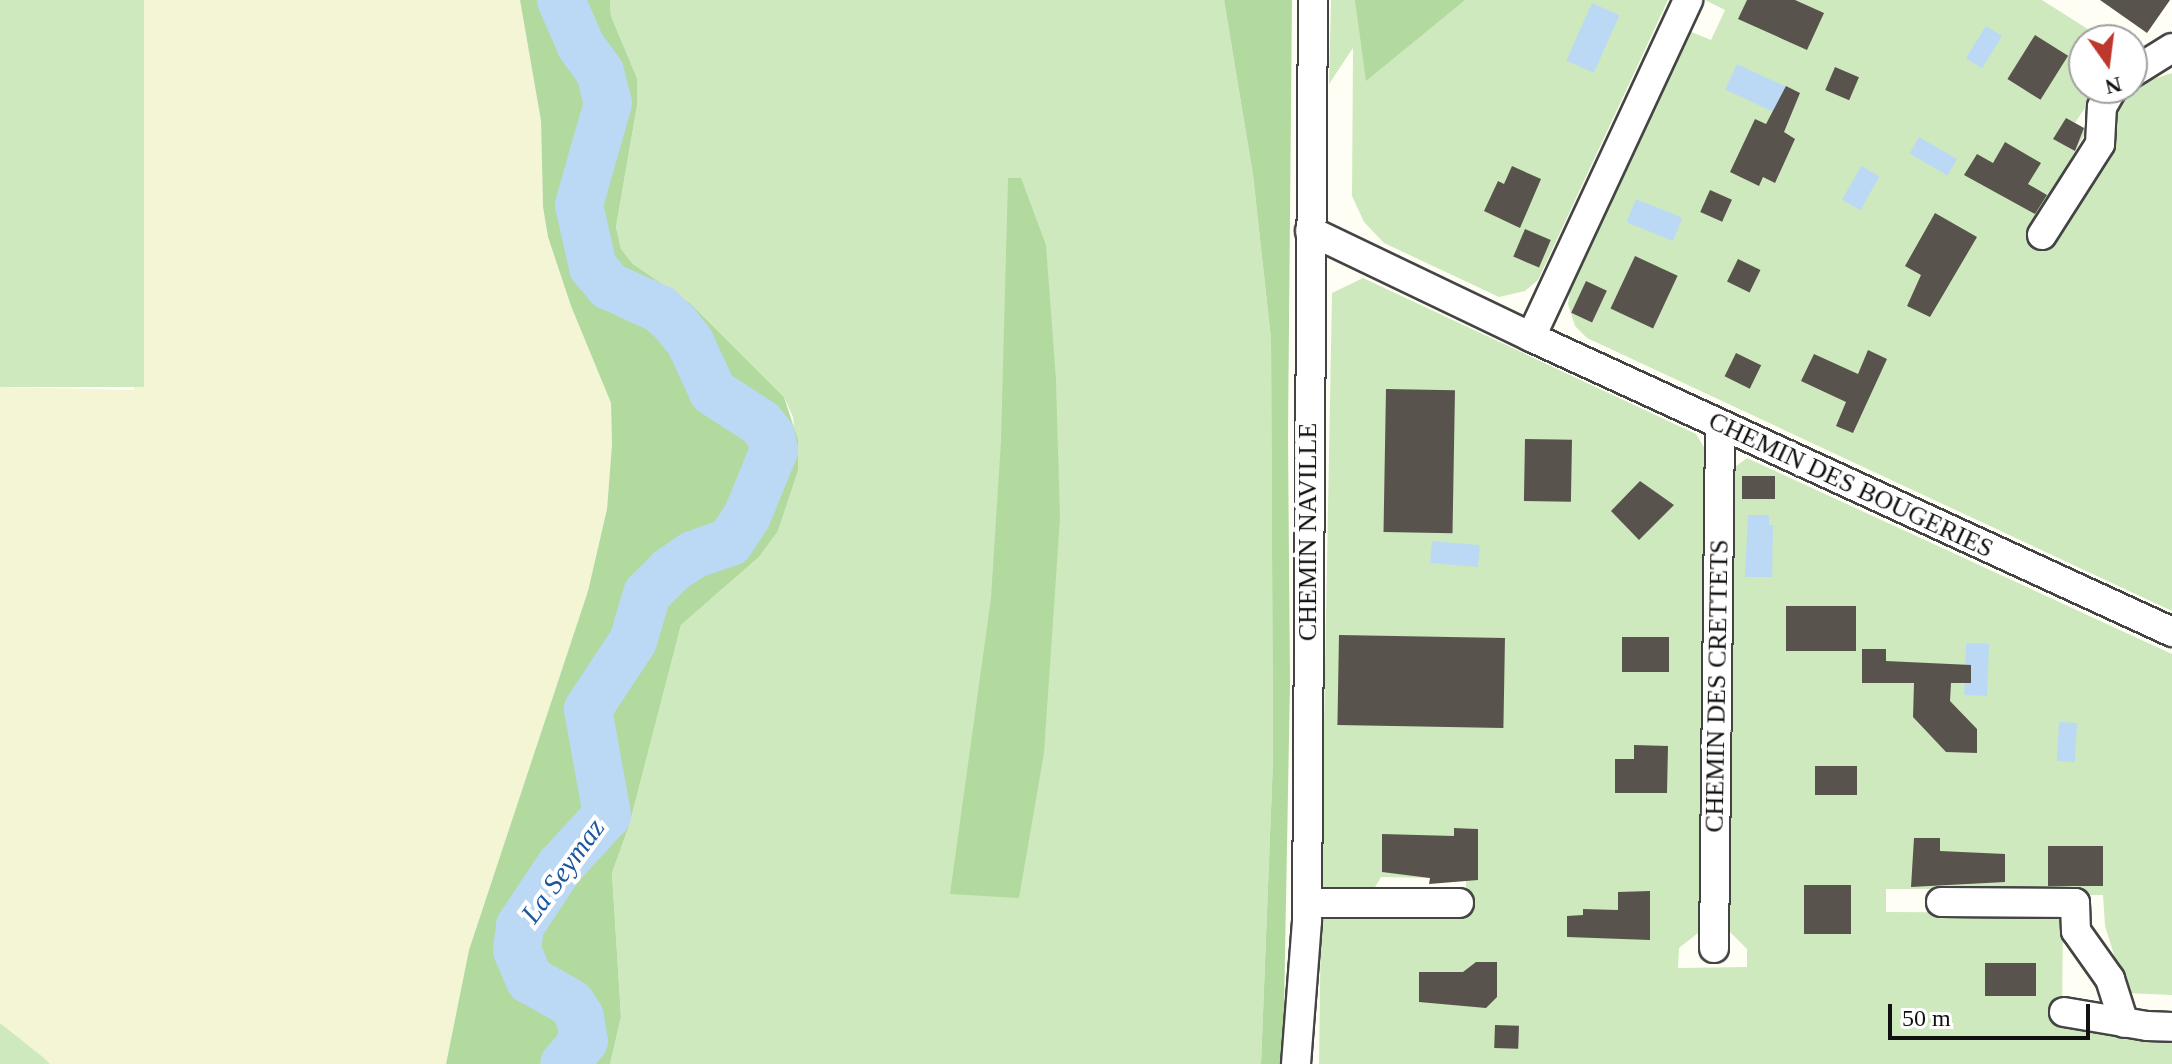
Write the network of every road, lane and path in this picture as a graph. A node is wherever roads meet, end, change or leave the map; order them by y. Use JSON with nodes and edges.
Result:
{"nodes":[{"id":1,"x":1313,"y":0,"type":"edge"},
{"id":2,"x":1688,"y":0,"type":"edge"},
{"id":3,"x":2172,"y":48,"type":"edge"},
{"id":4,"x":2148,"y":63,"type":"edge"},
{"id":5,"x":2104,"y":104,"type":"edge"},
{"id":6,"x":1310,"y":231,"type":"junction"},
{"id":7,"x":2042,"y":235,"type":"dead end"},
{"id":8,"x":1531,"y":337,"type":"junction"},
{"id":9,"x":1720,"y":425,"type":"junction"},
{"id":10,"x":2172,"y":632,"type":"edge"},
{"id":11,"x":1941,"y":902,"type":"dead end"},
{"id":12,"x":1307,"y":903,"type":"junction"},
{"id":13,"x":1459,"y":903,"type":"dead end"},
{"id":14,"x":1714,"y":948,"type":"dead end"},
{"id":15,"x":2064,"y":1012,"type":"dead end"},
{"id":16,"x":2124,"y":1023,"type":"junction"},
{"id":17,"x":2172,"y":1027,"type":"edge"},
{"id":18,"x":1296,"y":1064,"type":"edge"}],
"edges":[{"from":1,"to":6,"type":"street","name":"CHEMIN NAVILLE"},
{"from":2,"to":8,"type":"street"},
{"from":3,"to":4,"type":"street"},
{"from":5,"to":7,"type":"street"},
{"from":6,"to":8,"type":"street","name":"CHEMIN DES BOUGERIES"},
{"from":6,"to":12,"type":"street","name":"CHEMIN NAVILLE"},
{"from":8,"to":9,"type":"street","name":"CHEMIN DES BOUGERIES"},
{"from":9,"to":10,"type":"street","name":"CHEMIN DES BOUGERIES"},
{"from":9,"to":14,"type":"street","name":"CHEMIN DES CRETTETS"},
{"from":11,"to":16,"type":"street"},
{"from":12,"to":13,"type":"street"},
{"from":12,"to":18,"type":"street","name":"CHEMIN NAVILLE"},
{"from":15,"to":16,"type":"street"},
{"from":16,"to":17,"type":"street"}]}
